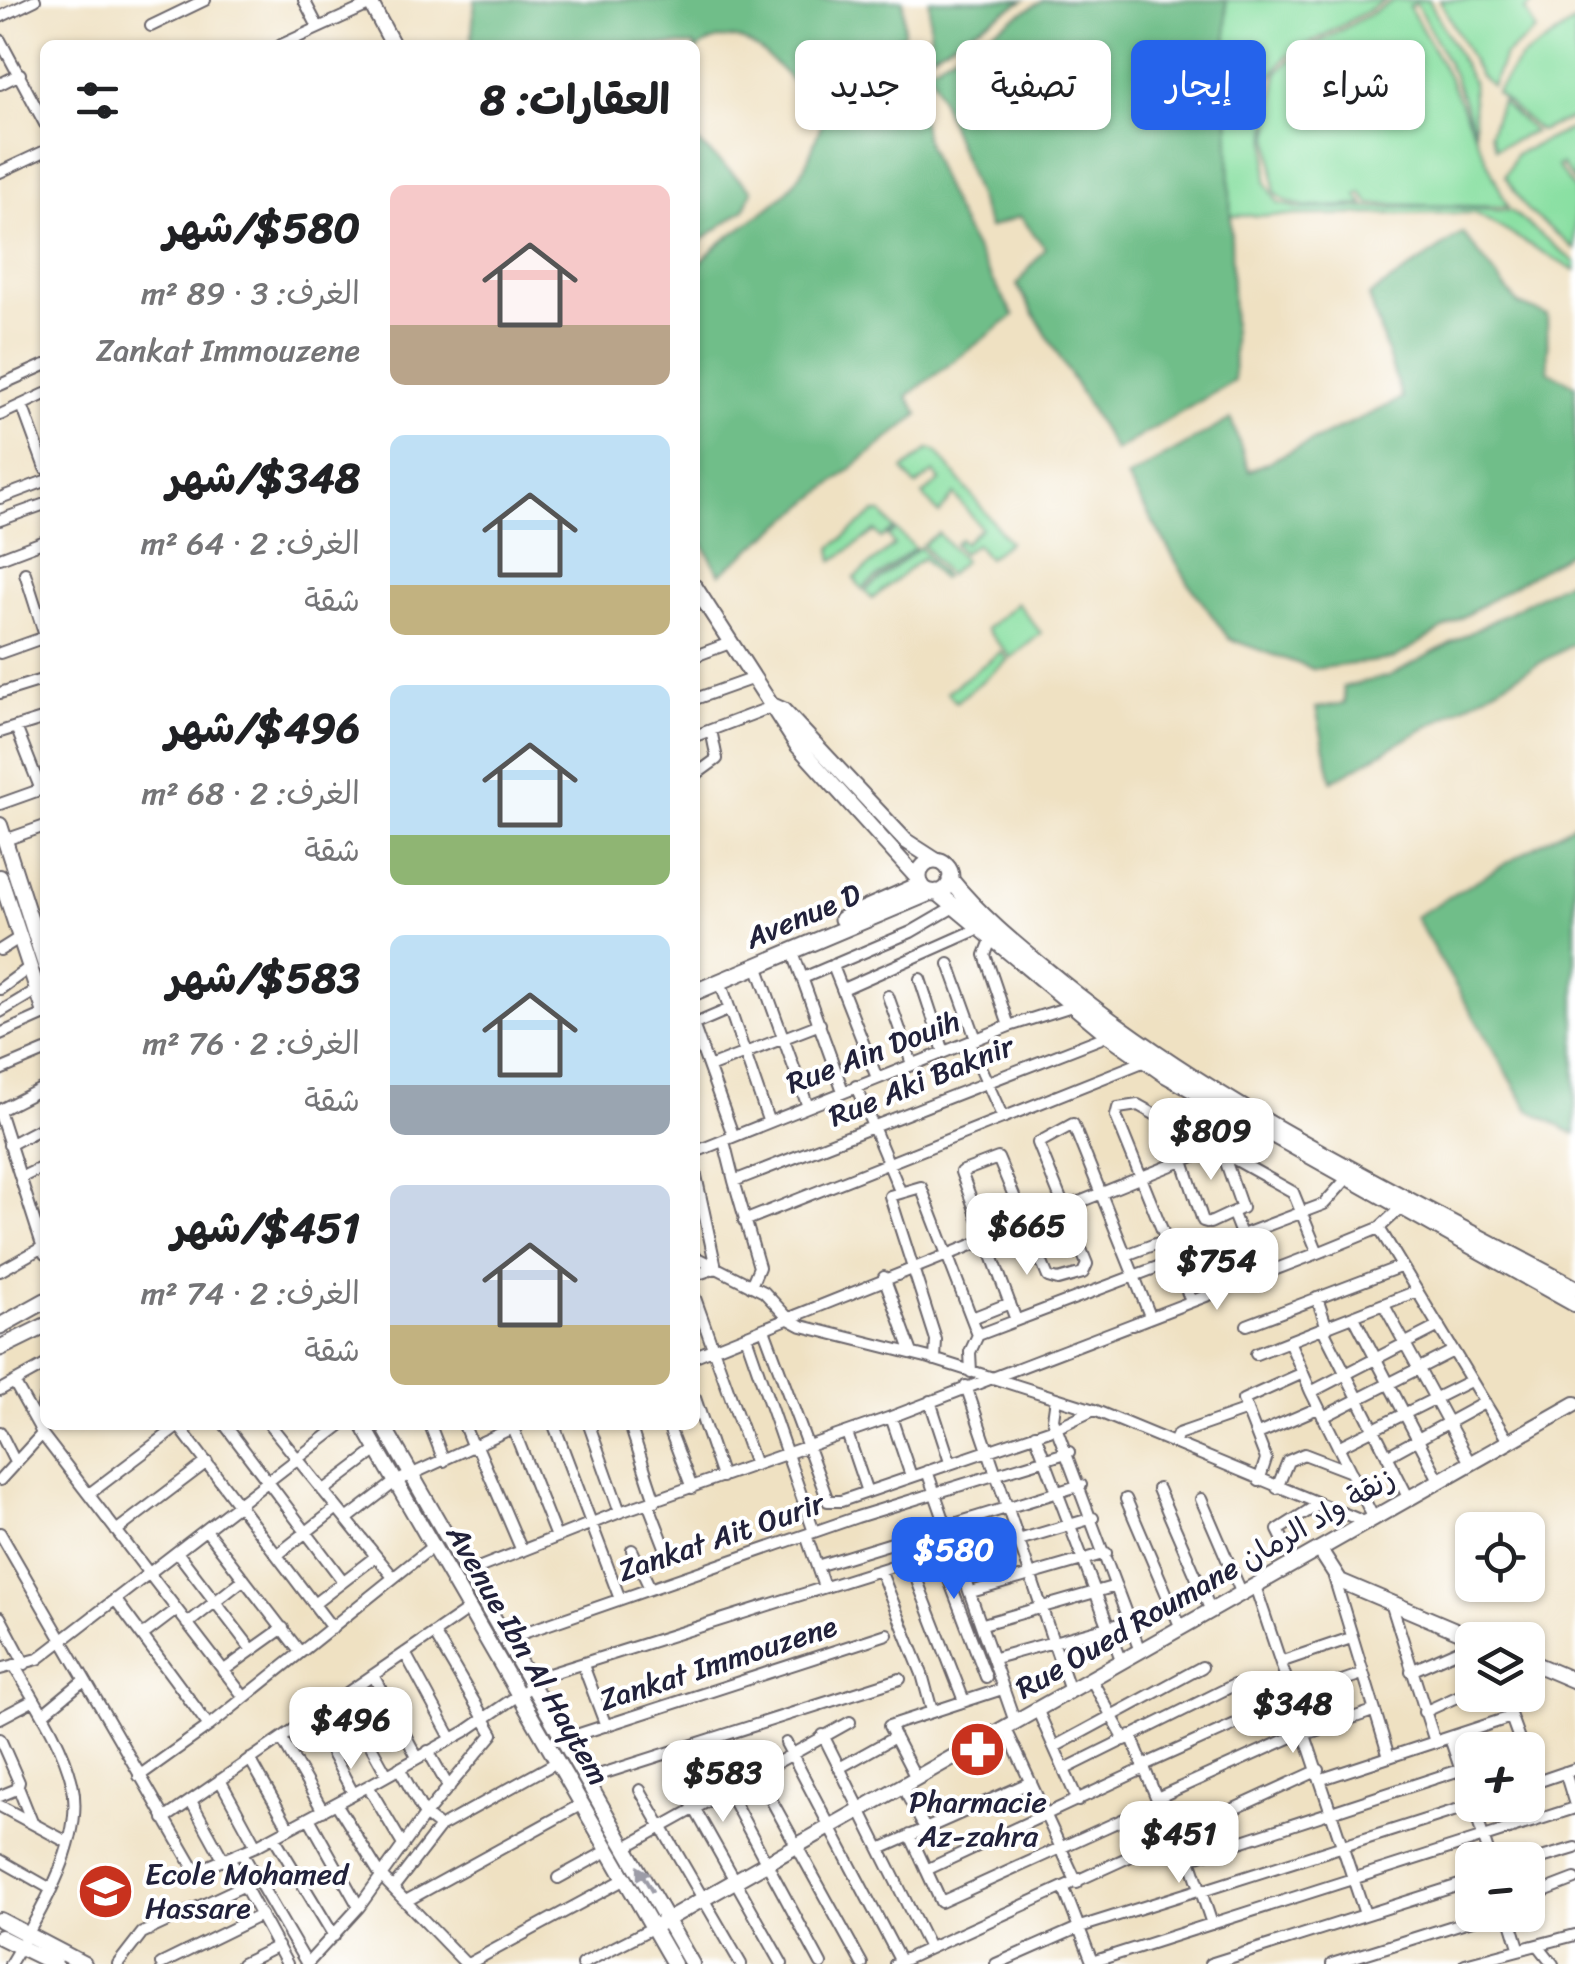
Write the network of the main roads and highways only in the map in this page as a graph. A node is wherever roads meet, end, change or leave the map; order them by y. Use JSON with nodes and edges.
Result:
{"nodes":[{"id":1,"x":950,"y":879,"type":"junction"},
{"id":2,"x":927,"y":887,"type":"junction"},
{"id":3,"x":700,"y":979,"type":"edge"},
{"id":4,"x":700,"y":990,"type":"edge"},
{"id":5,"x":1351,"y":1174,"type":"junction"},
{"id":6,"x":1406,"y":1202,"type":"junction"},
{"id":7,"x":1575,"y":1288,"type":"edge"},
{"id":8,"x":40,"y":1304,"type":"edge"},
{"id":9,"x":1575,"y":1304,"type":"edge"},
{"id":10,"x":0,"y":1326,"type":"edge"},
{"id":11,"x":40,"y":1328,"type":"edge"},
{"id":12,"x":0,"y":1348,"type":"edge"}],
"edges":[{"from":1,"to":2,"type":"main road"},
{"from":1,"to":2,"type":"main road"},
{"from":1,"to":5,"type":"main road"},
{"from":2,"to":3,"type":"main road","name":"Avenue D"},
{"from":2,"to":4,"type":"main road","name":"Avenue D"},
{"from":2,"to":5,"type":"main road"},
{"from":5,"to":6,"type":"main road"},
{"from":6,"to":7,"type":"main road"},
{"from":6,"to":9,"type":"main road"},
{"from":8,"to":10,"type":"main road"},
{"from":11,"to":12,"type":"main road"}]}
